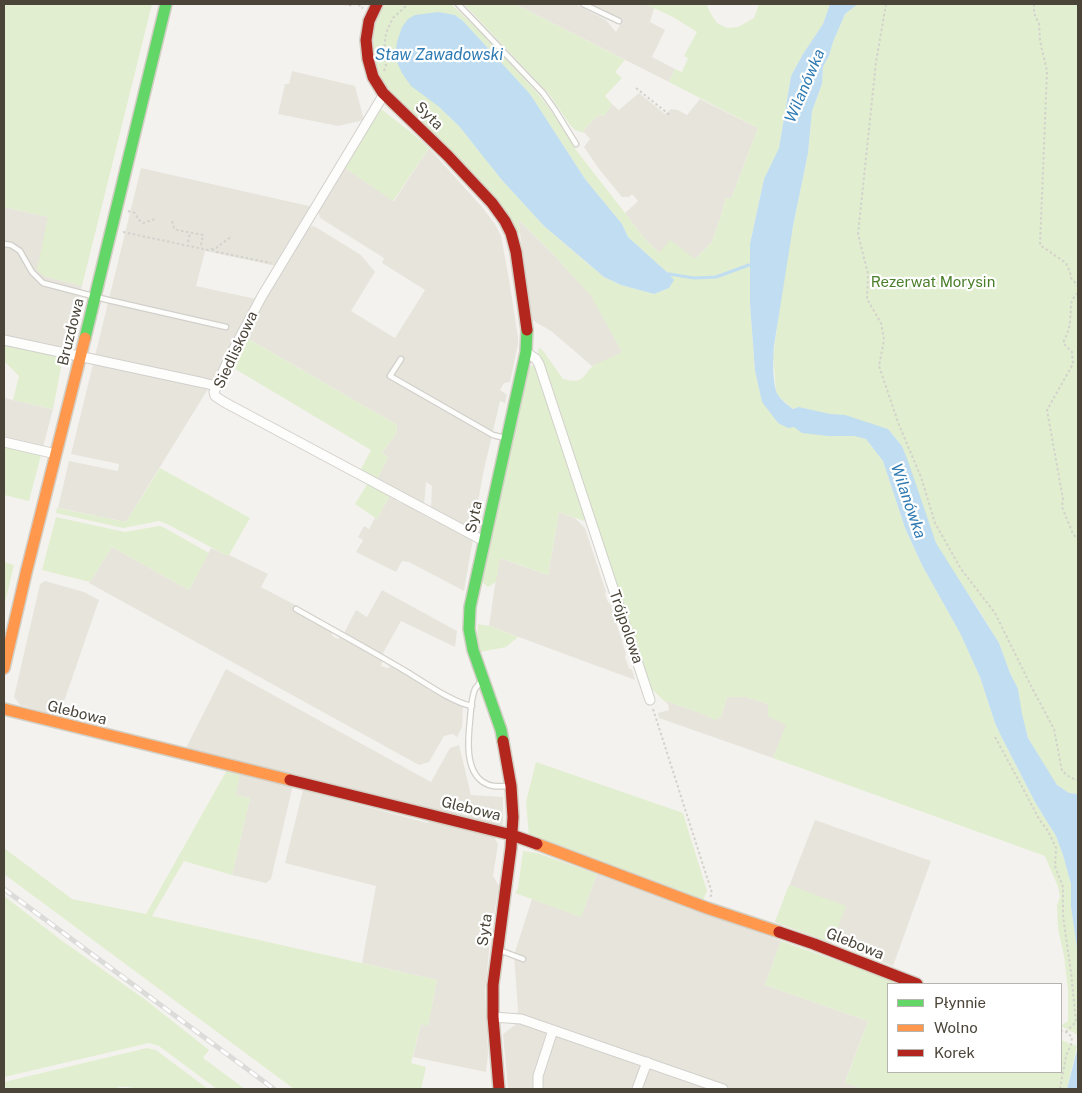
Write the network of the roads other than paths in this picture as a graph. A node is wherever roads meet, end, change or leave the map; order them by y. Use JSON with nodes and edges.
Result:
{"nodes":[{"id":1,"x":166,"y":4,"type":"edge"},
{"id":2,"x":377,"y":4,"type":"edge"},
{"id":3,"x":458,"y":4,"type":"edge"},
{"id":4,"x":583,"y":4,"type":"edge"},
{"id":5,"x":618,"y":20,"type":"dead end"},
{"id":6,"x":384,"y":94,"type":"junction"},
{"id":7,"x":576,"y":144,"type":"dead end"},
{"id":8,"x":4,"y":244,"type":"edge"},
{"id":9,"x":95,"y":296,"type":"junction"},
{"id":10,"x":226,"y":327,"type":"dead end"},
{"id":11,"x":4,"y":340,"type":"edge"},
{"id":12,"x":526,"y":352,"type":"junction"},
{"id":13,"x":80,"y":357,"type":"junction"},
{"id":14,"x":401,"y":359,"type":"dead end"},
{"id":15,"x":216,"y":386,"type":"junction"},
{"id":16,"x":506,"y":438,"type":"junction"},
{"id":17,"x":4,"y":442,"type":"edge"},
{"id":18,"x":56,"y":454,"type":"junction"},
{"id":19,"x":484,"y":541,"type":"junction"},
{"id":20,"x":296,"y":609,"type":"dead end"},
{"id":21,"x":4,"y":668,"type":"edge"},
{"id":22,"x":483,"y":679,"type":"junction"},
{"id":23,"x":650,"y":700,"type":"road end"},
{"id":24,"x":472,"y":706,"type":"junction"},
{"id":25,"x":4,"y":709,"type":"edge"},
{"id":26,"x":511,"y":786,"type":"junction"},
{"id":27,"x":512,"y":835,"type":"junction"},
{"id":28,"x":498,"y":950,"type":"junction"},
{"id":29,"x":523,"y":959,"type":"dead end"},
{"id":30,"x":914,"y":983,"type":"edge"},
{"id":31,"x":493,"y":1017,"type":"junction"},
{"id":32,"x":553,"y":1030,"type":"junction"},
{"id":33,"x":647,"y":1062,"type":"junction"},
{"id":34,"x":499,"y":1089,"type":"edge"},
{"id":35,"x":538,"y":1089,"type":"edge"},
{"id":36,"x":637,"y":1089,"type":"edge"},
{"id":37,"x":723,"y":1089,"type":"edge"}],
"edges":[{"from":1,"to":9,"type":"street","name":"Bruzdowa"},
{"from":2,"to":6,"type":"street","name":"Syta"},
{"from":3,"to":7,"type":"lane"},
{"from":4,"to":5,"type":"lane"},
{"from":6,"to":12,"type":"street","name":"Syta"},
{"from":6,"to":15,"type":"street","name":"Siedliskowa"},
{"from":8,"to":9,"type":"lane"},
{"from":9,"to":10,"type":"lane"},
{"from":9,"to":13,"type":"street","name":"Bruzdowa"},
{"from":11,"to":13,"type":"street"},
{"from":12,"to":16,"type":"street","name":"Syta"},
{"from":12,"to":23,"type":"street","name":"Trójpolowa"},
{"from":13,"to":15,"type":"street"},
{"from":13,"to":18,"type":"street","name":"Bruzdowa"},
{"from":14,"to":16,"type":"lane"},
{"from":15,"to":19,"type":"street","name":"Siedliskowa"},
{"from":16,"to":19,"type":"street","name":"Syta"},
{"from":17,"to":18,"type":"street"},
{"from":18,"to":21,"type":"street","name":"Bruzdowa"},
{"from":19,"to":22,"type":"street","name":"Syta"},
{"from":20,"to":24,"type":"lane"},
{"from":22,"to":24,"type":"lane"},
{"from":22,"to":26,"type":"street","name":"Syta"},
{"from":24,"to":26,"type":"lane"},
{"from":25,"to":27,"type":"street","name":"Glebowa"},
{"from":26,"to":27,"type":"street","name":"Syta"},
{"from":27,"to":28,"type":"street","name":"Syta"},
{"from":27,"to":30,"type":"street","name":"Glebowa"},
{"from":28,"to":29,"type":"lane"},
{"from":28,"to":31,"type":"street","name":"Syta"},
{"from":31,"to":32,"type":"street"},
{"from":31,"to":34,"type":"street","name":"Syta"},
{"from":32,"to":33,"type":"street"},
{"from":32,"to":35,"type":"street"},
{"from":33,"to":36,"type":"street"},
{"from":33,"to":37,"type":"street"}]}
